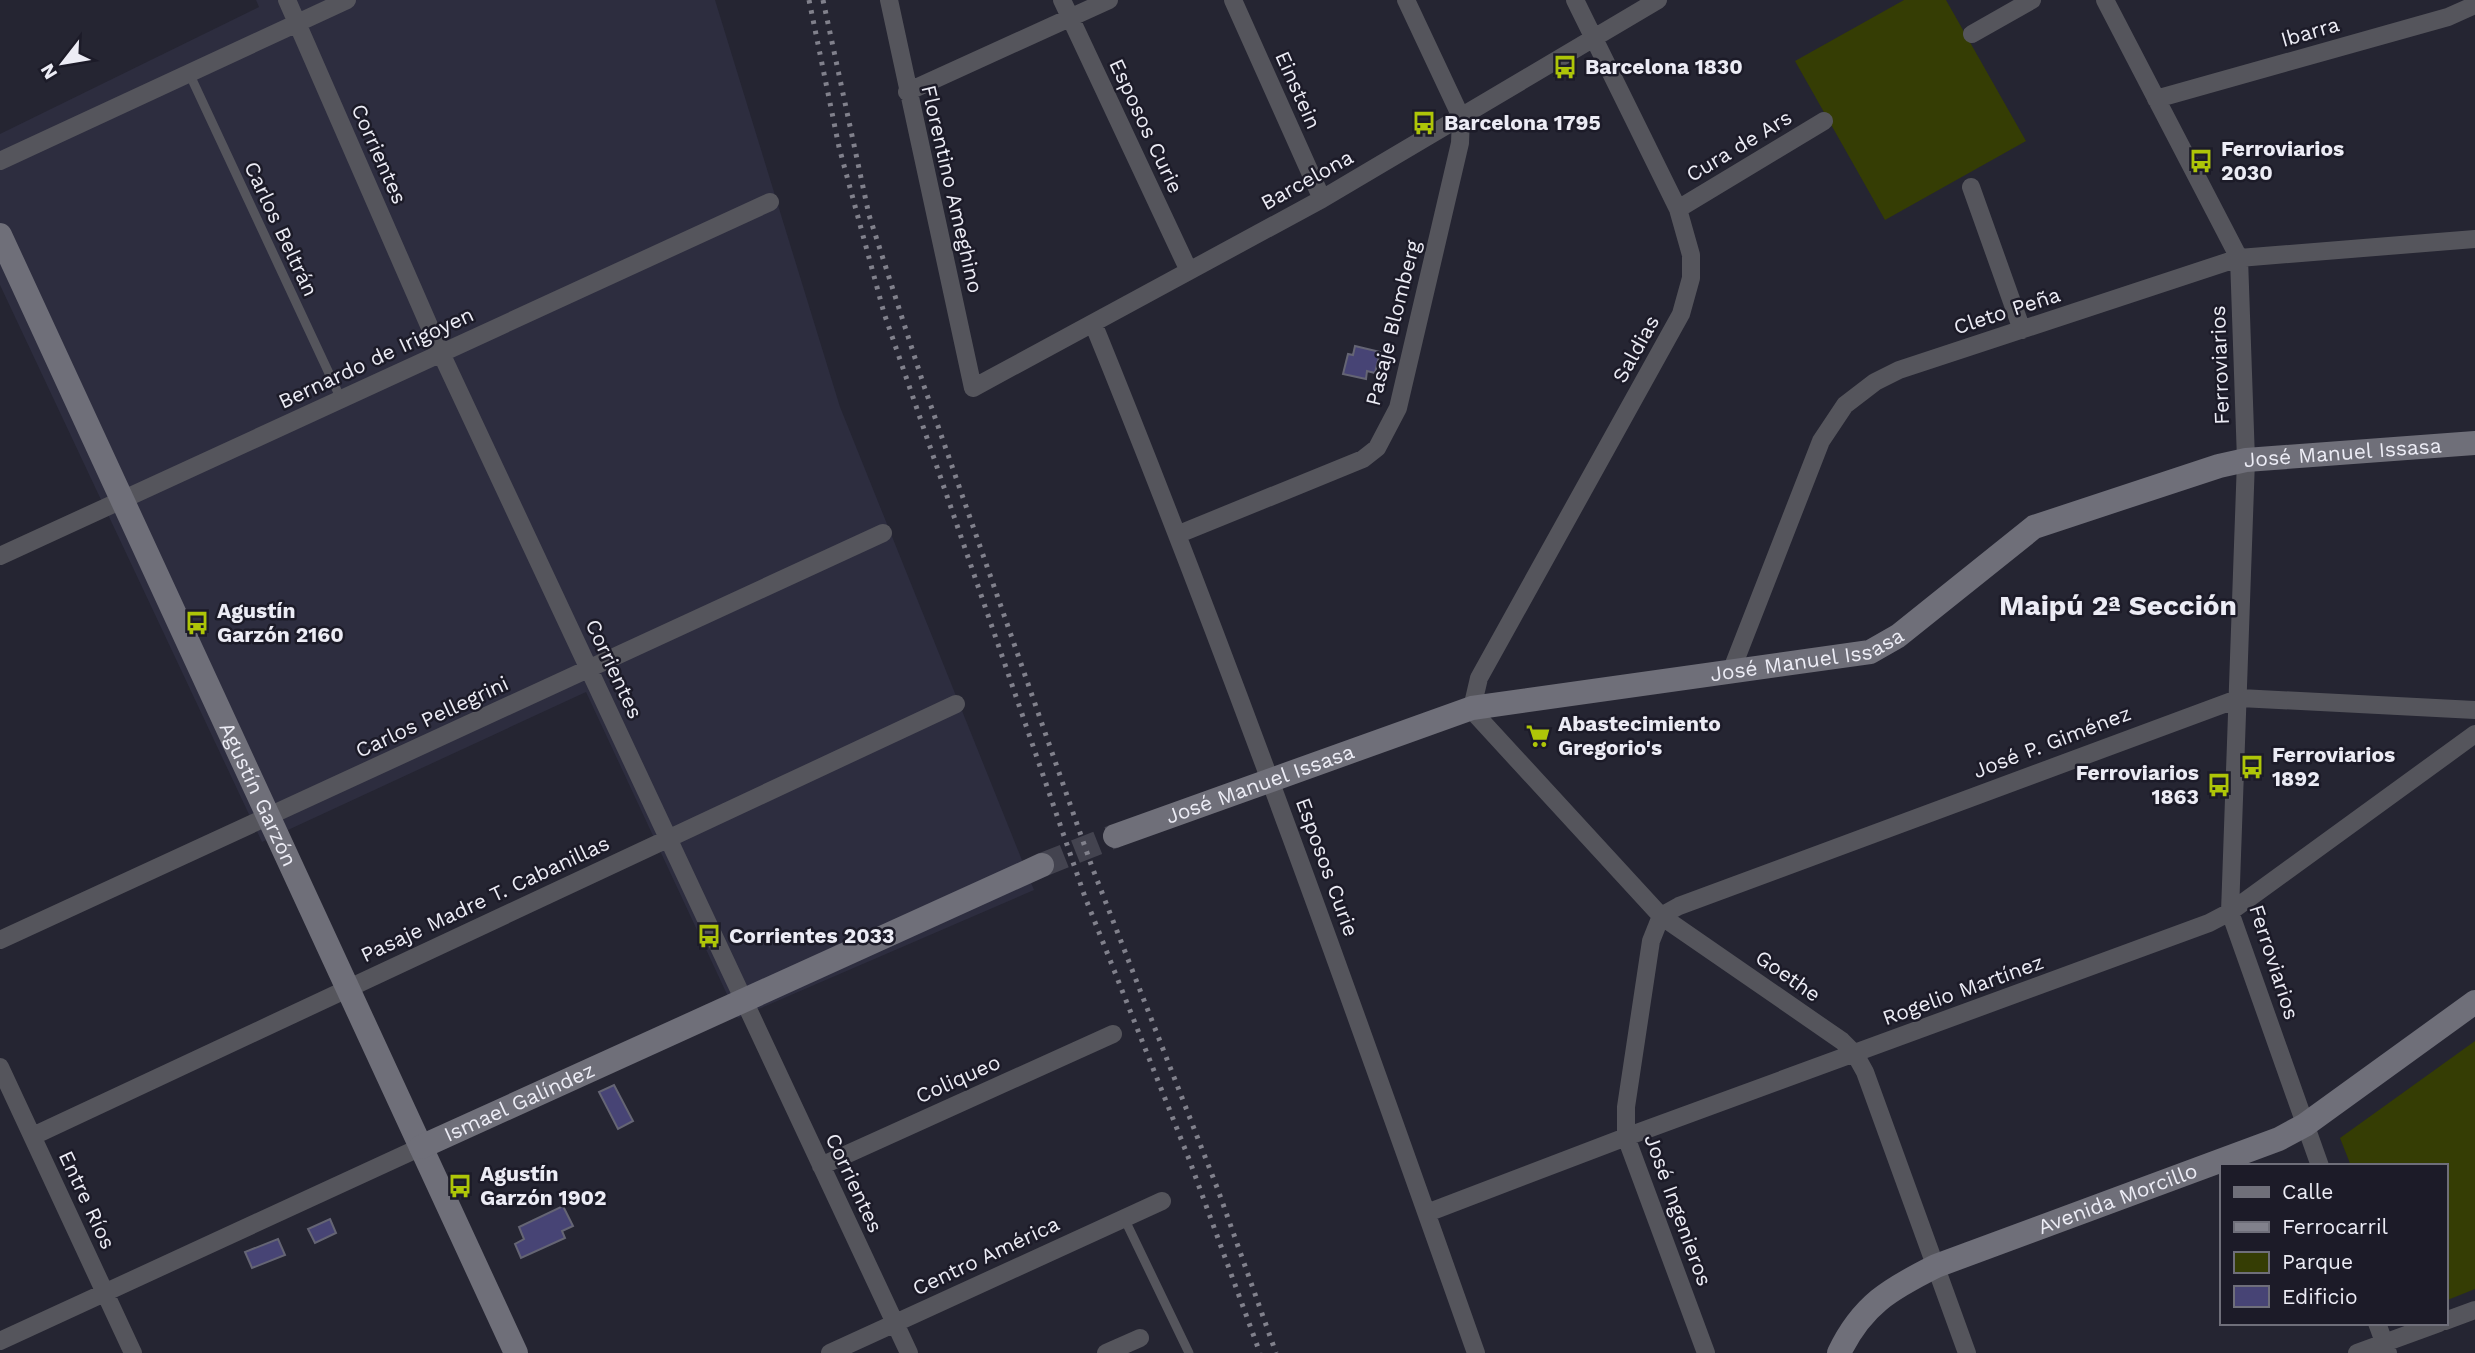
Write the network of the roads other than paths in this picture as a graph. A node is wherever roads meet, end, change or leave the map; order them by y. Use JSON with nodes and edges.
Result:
{"nodes":[{"id":1,"x":287,"y":0,"type":"edge"},
{"id":2,"x":347,"y":0,"type":"edge"},
{"id":3,"x":889,"y":0,"type":"edge"},
{"id":4,"x":1062,"y":0,"type":"edge"},
{"id":5,"x":1109,"y":0,"type":"edge"},
{"id":6,"x":1233,"y":0,"type":"edge"},
{"id":7,"x":1406,"y":0,"type":"edge"},
{"id":8,"x":1575,"y":0,"type":"edge"},
{"id":9,"x":1658,"y":0,"type":"edge"},
{"id":10,"x":2032,"y":0,"type":"edge"},
{"id":11,"x":2105,"y":0,"type":"edge"},
{"id":12,"x":2475,"y":5,"type":"edge"},
{"id":13,"x":1070,"y":18,"type":"junction"},
{"id":14,"x":297,"y":23,"type":"junction"},
{"id":15,"x":1972,"y":34,"type":"dead end"},
{"id":16,"x":1592,"y":39,"type":"junction"},
{"id":17,"x":189,"y":73,"type":"junction"},
{"id":18,"x":907,"y":93,"type":"junction"},
{"id":19,"x":2156,"y":99,"type":"junction"},
{"id":20,"x":1461,"y":117,"type":"junction"},
{"id":21,"x":1824,"y":121,"type":"dead end"},
{"id":22,"x":0,"y":161,"type":"edge"},
{"id":23,"x":1972,"y":187,"type":"dead end"},
{"id":24,"x":1322,"y":199,"type":"junction"},
{"id":25,"x":770,"y":202,"type":"dead end"},
{"id":26,"x":1678,"y":209,"type":"junction"},
{"id":27,"x":0,"y":235,"type":"edge"},
{"id":28,"x":2475,"y":239,"type":"edge"},
{"id":29,"x":2239,"y":258,"type":"junction"},
{"id":30,"x":1189,"y":271,"type":"junction"},
{"id":31,"x":1093,"y":323,"type":"junction"},
{"id":32,"x":2022,"y":330,"type":"junction"},
{"id":33,"x":441,"y":354,"type":"junction"},
{"id":34,"x":973,"y":388,"type":"joint"},
{"id":35,"x":341,"y":399,"type":"junction"},
{"id":36,"x":2475,"y":443,"type":"edge"},
{"id":37,"x":2246,"y":460,"type":"junction"},
{"id":38,"x":122,"y":500,"type":"junction"},
{"id":39,"x":883,"y":533,"type":"dead end"},
{"id":40,"x":1179,"y":534,"type":"junction"},
{"id":41,"x":0,"y":556,"type":"edge"},
{"id":42,"x":1732,"y":669,"type":"junction"},
{"id":43,"x":589,"y":670,"type":"junction"},
{"id":44,"x":2240,"y":698,"type":"junction"},
{"id":45,"x":956,"y":704,"type":"dead end"},
{"id":46,"x":1472,"y":708,"type":"junction"},
{"id":47,"x":2475,"y":710,"type":"edge"},
{"id":48,"x":2475,"y":734,"type":"edge"},
{"id":49,"x":1271,"y":779,"type":"junction"},
{"id":50,"x":269,"y":818,"type":"junction"},
{"id":51,"x":1115,"y":836,"type":"tunnel mouth"},
{"id":52,"x":668,"y":839,"type":"junction"},
{"id":53,"x":1042,"y":865,"type":"tunnel mouth"},
{"id":54,"x":2231,"y":912,"type":"junction"},
{"id":55,"x":1661,"y":916,"type":"junction"},
{"id":56,"x":0,"y":940,"type":"edge"},
{"id":57,"x":348,"y":988,"type":"junction"},
{"id":58,"x":743,"y":999,"type":"junction"},
{"id":59,"x":2475,"y":1002,"type":"edge"},
{"id":60,"x":1113,"y":1034,"type":"dead end"},
{"id":61,"x":1855,"y":1054,"type":"junction"},
{"id":62,"x":0,"y":1067,"type":"edge"},
{"id":63,"x":2305,"y":1125,"type":"junction"},
{"id":64,"x":33,"y":1136,"type":"junction"},
{"id":65,"x":1626,"y":1137,"type":"junction"},
{"id":66,"x":421,"y":1147,"type":"junction"},
{"id":67,"x":2319,"y":1164,"type":"edge"},
{"id":68,"x":821,"y":1166,"type":"junction"},
{"id":69,"x":1161,"y":1201,"type":"dead end"},
{"id":70,"x":1427,"y":1213,"type":"junction"},
{"id":71,"x":1124,"y":1218,"type":"junction"},
{"id":72,"x":1936,"y":1266,"type":"junction"},
{"id":73,"x":105,"y":1293,"type":"junction"},
{"id":74,"x":2475,"y":1310,"type":"edge"},
{"id":75,"x":2447,"y":1320,"type":"edge"},
{"id":76,"x":895,"y":1323,"type":"junction"},
{"id":77,"x":2379,"y":1325,"type":"edge"},
{"id":78,"x":2435,"y":1325,"type":"edge"},
{"id":79,"x":1140,"y":1338,"type":"dead end"},
{"id":80,"x":0,"y":1341,"type":"edge"},
{"id":81,"x":2386,"y":1348,"type":"edge"},
{"id":82,"x":133,"y":1353,"type":"edge"},
{"id":83,"x":516,"y":1353,"type":"edge"},
{"id":84,"x":830,"y":1353,"type":"edge"},
{"id":85,"x":909,"y":1353,"type":"edge"},
{"id":86,"x":1106,"y":1353,"type":"edge"},
{"id":87,"x":1189,"y":1353,"type":"edge"},
{"id":88,"x":1476,"y":1353,"type":"edge"},
{"id":89,"x":1706,"y":1353,"type":"edge"},
{"id":90,"x":1839,"y":1353,"type":"edge"},
{"id":91,"x":1967,"y":1353,"type":"edge"},
{"id":92,"x":2357,"y":1353,"type":"edge"}],
"edges":[{"from":1,"to":14,"type":"street","name":"Corrientes"},
{"from":2,"to":14,"type":"street"},
{"from":3,"to":18,"type":"street","name":"Florentino Ameghino"},
{"from":4,"to":13,"type":"street","name":"Esposos Curie"},
{"from":5,"to":13,"type":"street"},
{"from":6,"to":24,"type":"street","name":"Einstein"},
{"from":7,"to":20,"type":"street"},
{"from":8,"to":16,"type":"street","name":"Saldias"},
{"from":9,"to":16,"type":"street","name":"Barcelona"},
{"from":10,"to":15,"type":"street"},
{"from":11,"to":19,"type":"street","name":"Ferroviarios"},
{"from":12,"to":19,"type":"street","name":"Ibarra"},
{"from":13,"to":18,"type":"street"},
{"from":13,"to":30,"type":"street","name":"Esposos Curie"},
{"from":14,"to":17,"type":"street"},
{"from":14,"to":33,"type":"street","name":"Corrientes"},
{"from":16,"to":20,"type":"street","name":"Barcelona"},
{"from":16,"to":26,"type":"street","name":"Saldias"},
{"from":17,"to":22,"type":"street"},
{"from":17,"to":35,"type":"lane","name":"Carlos Beltrán"},
{"from":18,"to":34,"type":"street","name":"Florentino Ameghino"},
{"from":19,"to":29,"type":"street","name":"Ferroviarios"},
{"from":20,"to":24,"type":"street","name":"Barcelona"},
{"from":20,"to":40,"type":"street","name":"Pasaje Blomberg"},
{"from":21,"to":26,"type":"street","name":"Cura de Ars"},
{"from":23,"to":32,"type":"street"},
{"from":24,"to":30,"type":"street","name":"Barcelona"},
{"from":25,"to":33,"type":"street","name":"Bernardo de Irigoyen"},
{"from":26,"to":46,"type":"street","name":"Saldias"},
{"from":27,"to":38,"type":"main road","name":"Agustín Garzón"},
{"from":28,"to":29,"type":"street","name":"Cleto Peña"},
{"from":29,"to":32,"type":"street","name":"Cleto Peña"},
{"from":29,"to":37,"type":"street","name":"Ferroviarios"},
{"from":30,"to":31,"type":"street","name":"Barcelona"},
{"from":31,"to":34,"type":"street","name":"Barcelona"},
{"from":31,"to":40,"type":"street","name":"Esposos Curie"},
{"from":32,"to":42,"type":"street","name":"Cleto Peña"},
{"from":33,"to":35,"type":"street","name":"Bernardo de Irigoyen"},
{"from":33,"to":43,"type":"street","name":"Corrientes"},
{"from":35,"to":38,"type":"street","name":"Bernardo de Irigoyen"},
{"from":36,"to":37,"type":"main road","name":"José Manuel Issasa"},
{"from":37,"to":42,"type":"main road","name":"José Manuel Issasa"},
{"from":37,"to":44,"type":"street","name":"Ferroviarios"},
{"from":38,"to":41,"type":"street","name":"Bernardo de Irigoyen"},
{"from":38,"to":50,"type":"main road","name":"Agustín Garzón"},
{"from":39,"to":43,"type":"street","name":"Carlos Pellegrini"},
{"from":40,"to":49,"type":"street","name":"Esposos Curie"},
{"from":42,"to":46,"type":"main road","name":"José Manuel Issasa"},
{"from":43,"to":50,"type":"street","name":"Carlos Pellegrini"},
{"from":43,"to":52,"type":"street","name":"Corrientes"},
{"from":44,"to":47,"type":"street","name":"José P. Giménez"},
{"from":44,"to":54,"type":"street","name":"Ferroviarios"},
{"from":44,"to":55,"type":"street","name":"José P. Giménez"},
{"from":45,"to":52,"type":"street","name":"Pasaje Madre T. Cabanillas"},
{"from":46,"to":49,"type":"main road","name":"José Manuel Issasa"},
{"from":46,"to":55,"type":"street","name":"Goethe"},
{"from":48,"to":54,"type":"street","name":"Rogelio Martínez"},
{"from":49,"to":51,"type":"main road","name":"José Manuel Issasa"},
{"from":49,"to":70,"type":"street","name":"Esposos Curie"},
{"from":50,"to":56,"type":"street","name":"Carlos Pellegrini"},
{"from":50,"to":57,"type":"main road","name":"Agustín Garzón"},
{"from":52,"to":57,"type":"street","name":"Pasaje Madre T. Cabanillas"},
{"from":52,"to":58,"type":"street","name":"Corrientes"},
{"from":53,"to":58,"type":"main road","name":"Ismael Galíndez"},
{"from":54,"to":61,"type":"street","name":"Rogelio Martínez"},
{"from":54,"to":63,"type":"street","name":"Ferroviarios"},
{"from":55,"to":61,"type":"street","name":"Goethe"},
{"from":55,"to":65,"type":"street","name":"José Ingenieros"},
{"from":57,"to":64,"type":"street","name":"Pasaje Madre T. Cabanillas"},
{"from":57,"to":66,"type":"main road","name":"Agustín Garzón"},
{"from":58,"to":66,"type":"main road","name":"Ismael Galíndez"},
{"from":58,"to":68,"type":"street","name":"Corrientes"},
{"from":59,"to":63,"type":"main road","name":"Avenida Morcillo"},
{"from":60,"to":68,"type":"street","name":"Coliqueo"},
{"from":61,"to":65,"type":"street","name":"Rogelio Martínez"},
{"from":61,"to":72,"type":"street","name":"Goethe"},
{"from":62,"to":64,"type":"street","name":"Entre Ríos"},
{"from":63,"to":67,"type":"street","name":"Ferroviarios"},
{"from":63,"to":72,"type":"main road","name":"Avenida Morcillo"},
{"from":64,"to":73,"type":"street","name":"Entre Ríos"},
{"from":65,"to":70,"type":"street","name":"Rogelio Martínez"},
{"from":65,"to":89,"type":"street","name":"José Ingenieros"},
{"from":66,"to":73,"type":"street","name":"Ismael Galíndez"},
{"from":66,"to":83,"type":"main road","name":"Agustín Garzón"},
{"from":68,"to":76,"type":"street","name":"Corrientes"},
{"from":69,"to":71,"type":"street","name":"Centro América"},
{"from":70,"to":88,"type":"street","name":"Esposos Curie"},
{"from":71,"to":76,"type":"street","name":"Centro América"},
{"from":71,"to":87,"type":"lane"},
{"from":72,"to":90,"type":"main road","name":"Avenida Morcillo"},
{"from":72,"to":91,"type":"street","name":"Goethe"},
{"from":73,"to":80,"type":"street","name":"Ismael Galíndez"},
{"from":73,"to":82,"type":"street","name":"Entre Ríos"},
{"from":74,"to":75,"type":"street"},
{"from":76,"to":84,"type":"street","name":"Centro América"},
{"from":76,"to":85,"type":"street","name":"Corrientes"},
{"from":77,"to":81,"type":"street"},
{"from":78,"to":81,"type":"street"},
{"from":79,"to":86,"type":"street"},
{"from":81,"to":92,"type":"street"}]}
